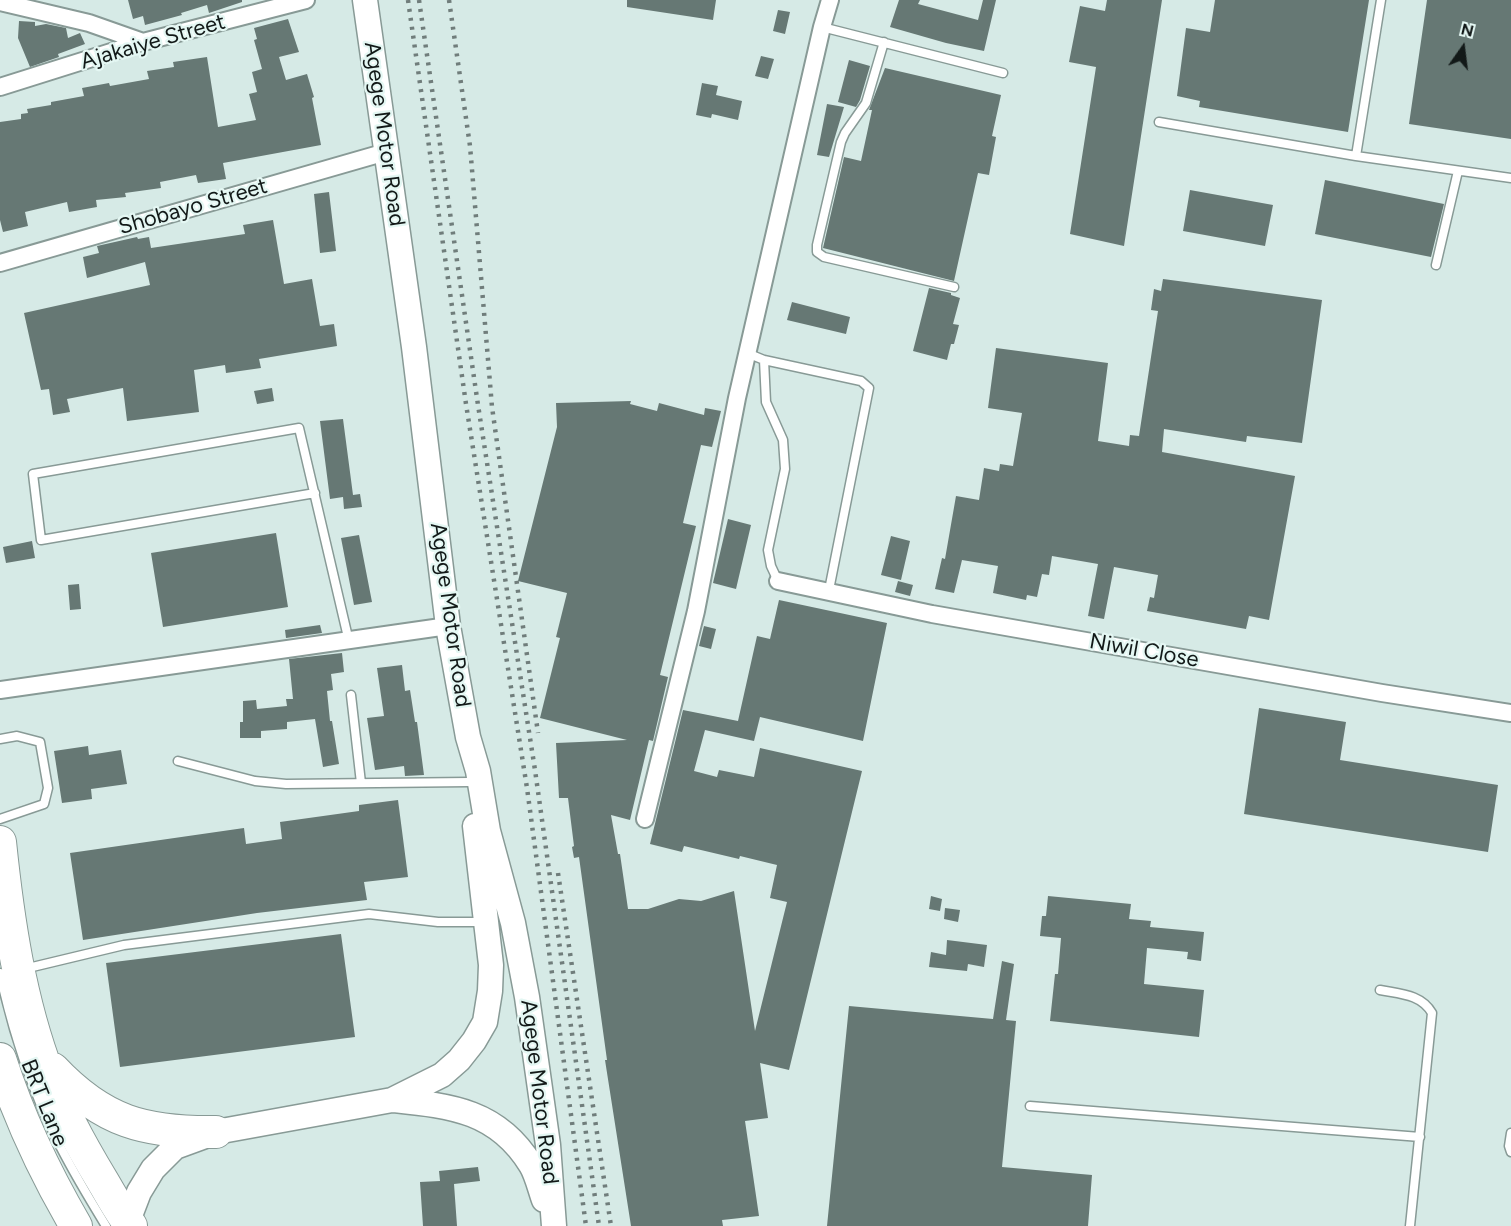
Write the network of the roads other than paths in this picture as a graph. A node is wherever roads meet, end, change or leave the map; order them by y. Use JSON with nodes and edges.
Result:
{"nodes":[{"id":1,"x":306,"y":0,"type":"edge"},
{"id":2,"x":365,"y":0,"type":"edge"},
{"id":3,"x":830,"y":0,"type":"edge"},
{"id":4,"x":1381,"y":0,"type":"edge"},
{"id":5,"x":0,"y":2,"type":"edge"},
{"id":6,"x":54,"y":7,"type":"edge"},
{"id":7,"x":822,"y":27,"type":"junction"},
{"id":8,"x":142,"y":42,"type":"junction"},
{"id":9,"x":884,"y":42,"type":"junction"},
{"id":10,"x":1003,"y":73,"type":"dead end"},
{"id":11,"x":0,"y":87,"type":"edge"},
{"id":12,"x":1159,"y":122,"type":"dead end"},
{"id":13,"x":386,"y":152,"type":"junction"},
{"id":14,"x":1356,"y":156,"type":"junction"},
{"id":15,"x":1458,"y":171,"type":"junction"},
{"id":16,"x":1511,"y":178,"type":"edge"},
{"id":17,"x":0,"y":263,"type":"edge"},
{"id":18,"x":1436,"y":265,"type":"dead end"},
{"id":19,"x":954,"y":287,"type":"dead end"},
{"id":20,"x":747,"y":353,"type":"junction"},
{"id":21,"x":764,"y":360,"type":"junction"},
{"id":22,"x":315,"y":493,"type":"junction"},
{"id":23,"x":778,"y":581,"type":"joint"},
{"id":24,"x":829,"y":590,"type":"junction"},
{"id":25,"x":448,"y":626,"type":"junction"},
{"id":26,"x":347,"y":640,"type":"junction"},
{"id":27,"x":0,"y":690,"type":"edge"},
{"id":28,"x":351,"y":695,"type":"dead end"},
{"id":29,"x":1511,"y":713,"type":"edge"},
{"id":30,"x":468,"y":737,"type":"junction"},
{"id":31,"x":0,"y":739,"type":"edge"},
{"id":32,"x":178,"y":761,"type":"dead end"},
{"id":33,"x":469,"y":782,"type":"junction"},
{"id":34,"x":362,"y":783,"type":"junction"},
{"id":35,"x":0,"y":819,"type":"edge"},
{"id":36,"x":645,"y":819,"type":"dead end"},
{"id":37,"x":0,"y":842,"type":"edge"},
{"id":38,"x":486,"y":922,"type":"junction"},
{"id":39,"x":9,"y":972,"type":"edge"},
{"id":40,"x":1380,"y":990,"type":"dead end"},
{"id":41,"x":40,"y":1052,"type":"junction"},
{"id":42,"x":0,"y":1059,"type":"edge"},
{"id":43,"x":392,"y":1100,"type":"junction"},
{"id":44,"x":1030,"y":1106,"type":"dead end"},
{"id":45,"x":216,"y":1132,"type":"junction"},
{"id":46,"x":1511,"y":1133,"type":"edge"},
{"id":47,"x":1420,"y":1137,"type":"junction"},
{"id":48,"x":1511,"y":1152,"type":"edge"},
{"id":49,"x":123,"y":1225,"type":"edge"},
{"id":50,"x":76,"y":1226,"type":"edge"},
{"id":51,"x":554,"y":1226,"type":"edge"},
{"id":52,"x":1410,"y":1226,"type":"edge"}],
"edges":[{"from":1,"to":8,"type":"street","name":"Ajakaiye Street"},
{"from":2,"to":13,"type":"main road","name":"Agege Motor Road"},
{"from":3,"to":7,"type":"street"},
{"from":4,"to":14,"type":"lane"},
{"from":5,"to":6,"type":"street"},
{"from":6,"to":8,"type":"street"},
{"from":7,"to":9,"type":"lane"},
{"from":7,"to":20,"type":"street"},
{"from":8,"to":11,"type":"street","name":"Ajakaiye Street"},
{"from":9,"to":10,"type":"lane"},
{"from":9,"to":19,"type":"lane"},
{"from":12,"to":14,"type":"lane"},
{"from":13,"to":17,"type":"street","name":"Shobayo Street"},
{"from":13,"to":25,"type":"main road","name":"Agege Motor Road"},
{"from":14,"to":15,"type":"lane"},
{"from":15,"to":16,"type":"lane"},
{"from":15,"to":18,"type":"lane"},
{"from":20,"to":21,"type":"lane"},
{"from":20,"to":36,"type":"street"},
{"from":21,"to":23,"type":"lane"},
{"from":21,"to":24,"type":"lane"},
{"from":22,"to":22,"type":"lane"},
{"from":22,"to":26,"type":"lane"},
{"from":23,"to":24,"type":"street","name":"Niwil Close"},
{"from":24,"to":29,"type":"street","name":"Niwil Close"},
{"from":25,"to":26,"type":"street"},
{"from":25,"to":30,"type":"main road","name":"Agege Motor Road"},
{"from":26,"to":27,"type":"street"},
{"from":28,"to":34,"type":"lane"},
{"from":30,"to":33,"type":"main road"},
{"from":30,"to":51,"type":"main road","name":"Agege Motor Road"},
{"from":31,"to":35,"type":"lane"},
{"from":32,"to":34,"type":"lane"},
{"from":33,"to":34,"type":"lane"},
{"from":33,"to":38,"type":"main road"},
{"from":37,"to":39,"type":"highway"},
{"from":38,"to":39,"type":"lane"},
{"from":38,"to":43,"type":"main road"},
{"from":39,"to":41,"type":"highway"},
{"from":39,"to":49,"type":"lane","name":"BRT Lane"},
{"from":40,"to":47,"type":"lane"},
{"from":41,"to":45,"type":"highway"},
{"from":41,"to":49,"type":"highway"},
{"from":42,"to":50,"type":"highway"},
{"from":43,"to":45,"type":"main road"},
{"from":43,"to":51,"type":"main road"},
{"from":44,"to":47,"type":"lane"},
{"from":45,"to":49,"type":"main road"},
{"from":46,"to":48,"type":"lane"},
{"from":47,"to":52,"type":"lane"}]}
